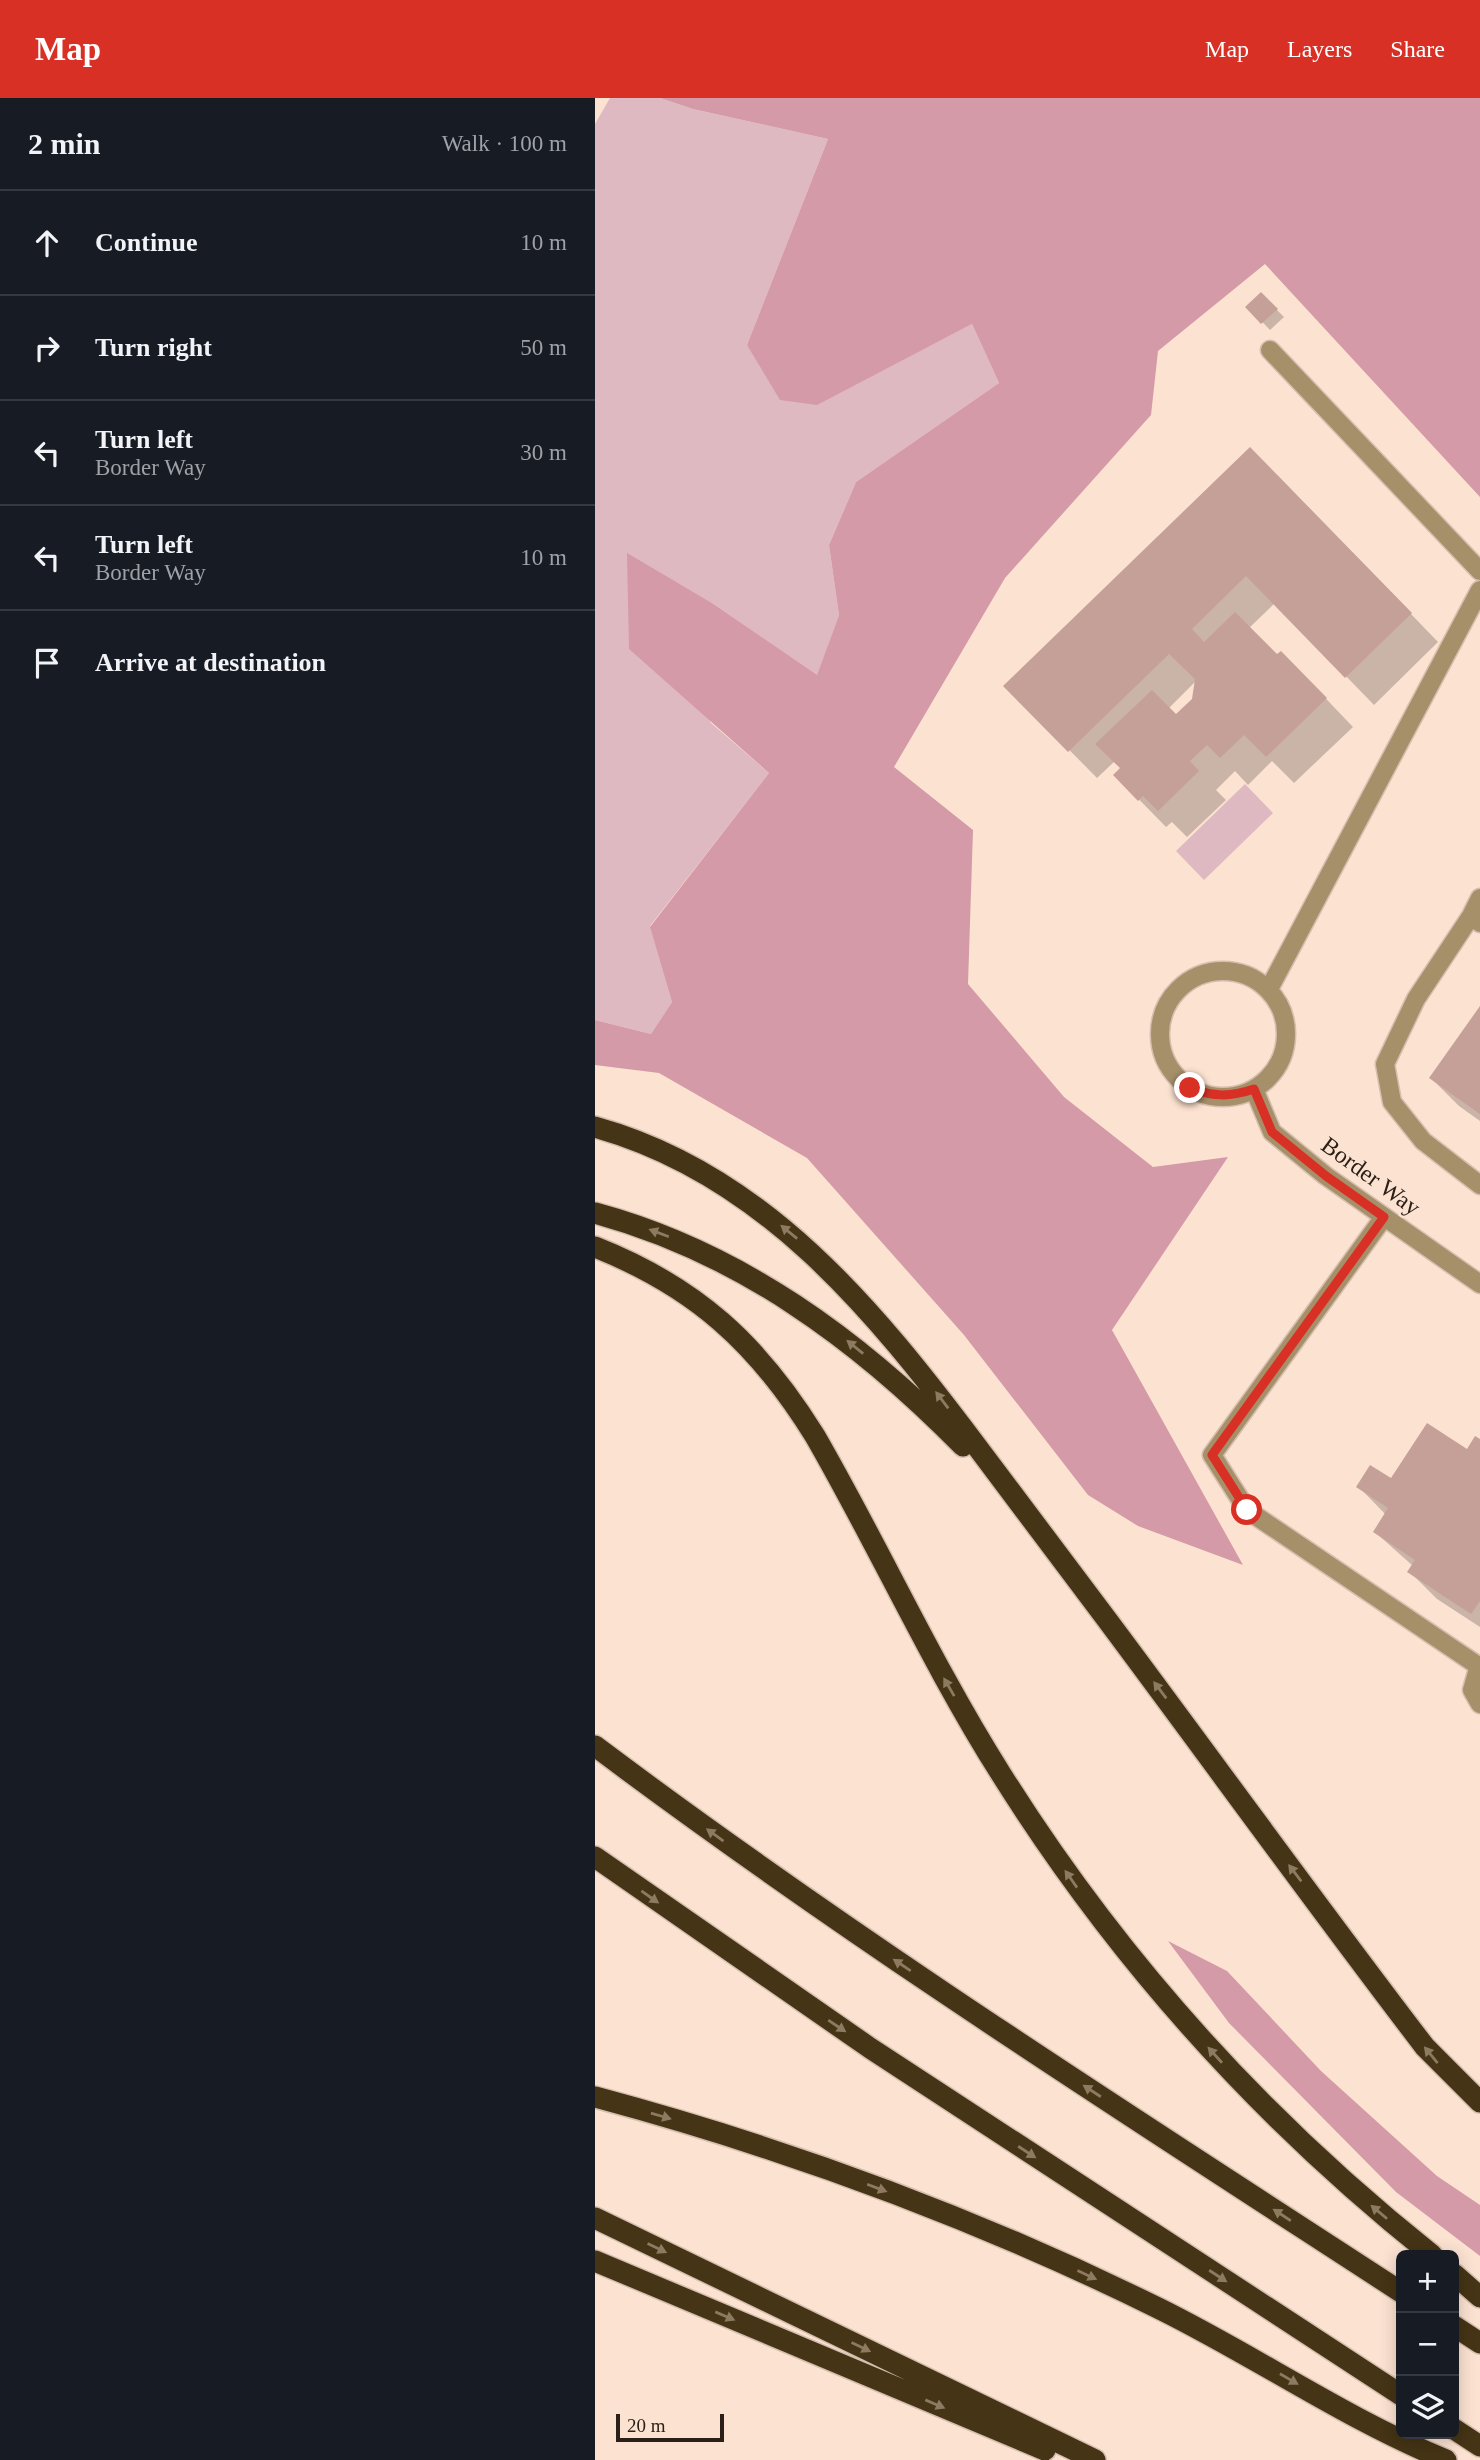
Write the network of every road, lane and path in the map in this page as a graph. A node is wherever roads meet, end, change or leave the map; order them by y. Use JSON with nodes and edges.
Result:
{"nodes":[{"id":1,"x":1270,"y":350,"type":"dead end"},
{"id":2,"x":1480,"y":571,"type":"edge"},
{"id":3,"x":1480,"y":590,"type":"edge"},
{"id":4,"x":1480,"y":898,"type":"edge"},
{"id":5,"x":1475,"y":919,"type":"edge"},
{"id":6,"x":1269,"y":989,"type":"junction"},
{"id":7,"x":1254,"y":1089,"type":"junction"},
{"id":8,"x":595,"y":1126,"type":"edge"},
{"id":9,"x":1480,"y":1185,"type":"edge"},
{"id":10,"x":595,"y":1213,"type":"edge"},
{"id":11,"x":1384,"y":1217,"type":"junction"},
{"id":12,"x":595,"y":1247,"type":"edge"},
{"id":13,"x":1480,"y":1284,"type":"edge"},
{"id":14,"x":1072,"y":1572,"type":"junction"},
{"id":15,"x":1479,"y":1668,"type":"edge"},
{"id":16,"x":1480,"y":1704,"type":"edge"},
{"id":17,"x":595,"y":1746,"type":"edge"},
{"id":18,"x":595,"y":1857,"type":"edge"},
{"id":19,"x":595,"y":2097,"type":"edge"},
{"id":20,"x":1480,"y":2102,"type":"edge"},
{"id":21,"x":595,"y":2218,"type":"edge"},
{"id":22,"x":1426,"y":2250,"type":"edge"},
{"id":23,"x":595,"y":2261,"type":"edge"},
{"id":24,"x":1459,"y":2278,"type":"edge"},
{"id":25,"x":1396,"y":2289,"type":"edge"},
{"id":26,"x":1480,"y":2297,"type":"edge"},
{"id":27,"x":1459,"y":2329,"type":"edge"},
{"id":28,"x":1480,"y":2343,"type":"edge"},
{"id":29,"x":1396,"y":2392,"type":"edge"},
{"id":30,"x":1459,"y":2432,"type":"edge"},
{"id":31,"x":1480,"y":2446,"type":"edge"},
{"id":32,"x":1068,"y":2460,"type":"edge"},
{"id":33,"x":1095,"y":2460,"type":"edge"},
{"id":34,"x":1446,"y":2460,"type":"edge"}],
"edges":[{"from":1,"to":2,"type":"street"},
{"from":3,"to":6,"type":"street"},
{"from":4,"to":5,"type":"street"},
{"from":5,"to":9,"type":"street"},
{"from":6,"to":7,"type":"street"},
{"from":6,"to":7,"type":"street"},
{"from":7,"to":11,"type":"street","name":"Border Way"},
{"from":14,"to":8,"type":"highway","one_way":true},
{"from":14,"to":10,"type":"highway","one_way":true},
{"from":11,"to":13,"type":"street","name":"Border Way"},
{"from":11,"to":15,"type":"street"},
{"from":22,"to":12,"type":"highway","one_way":true},
{"from":20,"to":14,"type":"highway","one_way":true},
{"from":15,"to":16,"type":"street"},
{"from":25,"to":17,"type":"highway","one_way":true},
{"from":18,"to":29,"type":"highway","one_way":true},
{"from":19,"to":34,"type":"highway","one_way":true},
{"from":21,"to":33,"type":"highway","one_way":true},
{"from":23,"to":32,"type":"highway","one_way":true},
{"from":24,"to":26,"type":"highway"},
{"from":27,"to":28,"type":"highway"},
{"from":30,"to":31,"type":"highway"}]}
